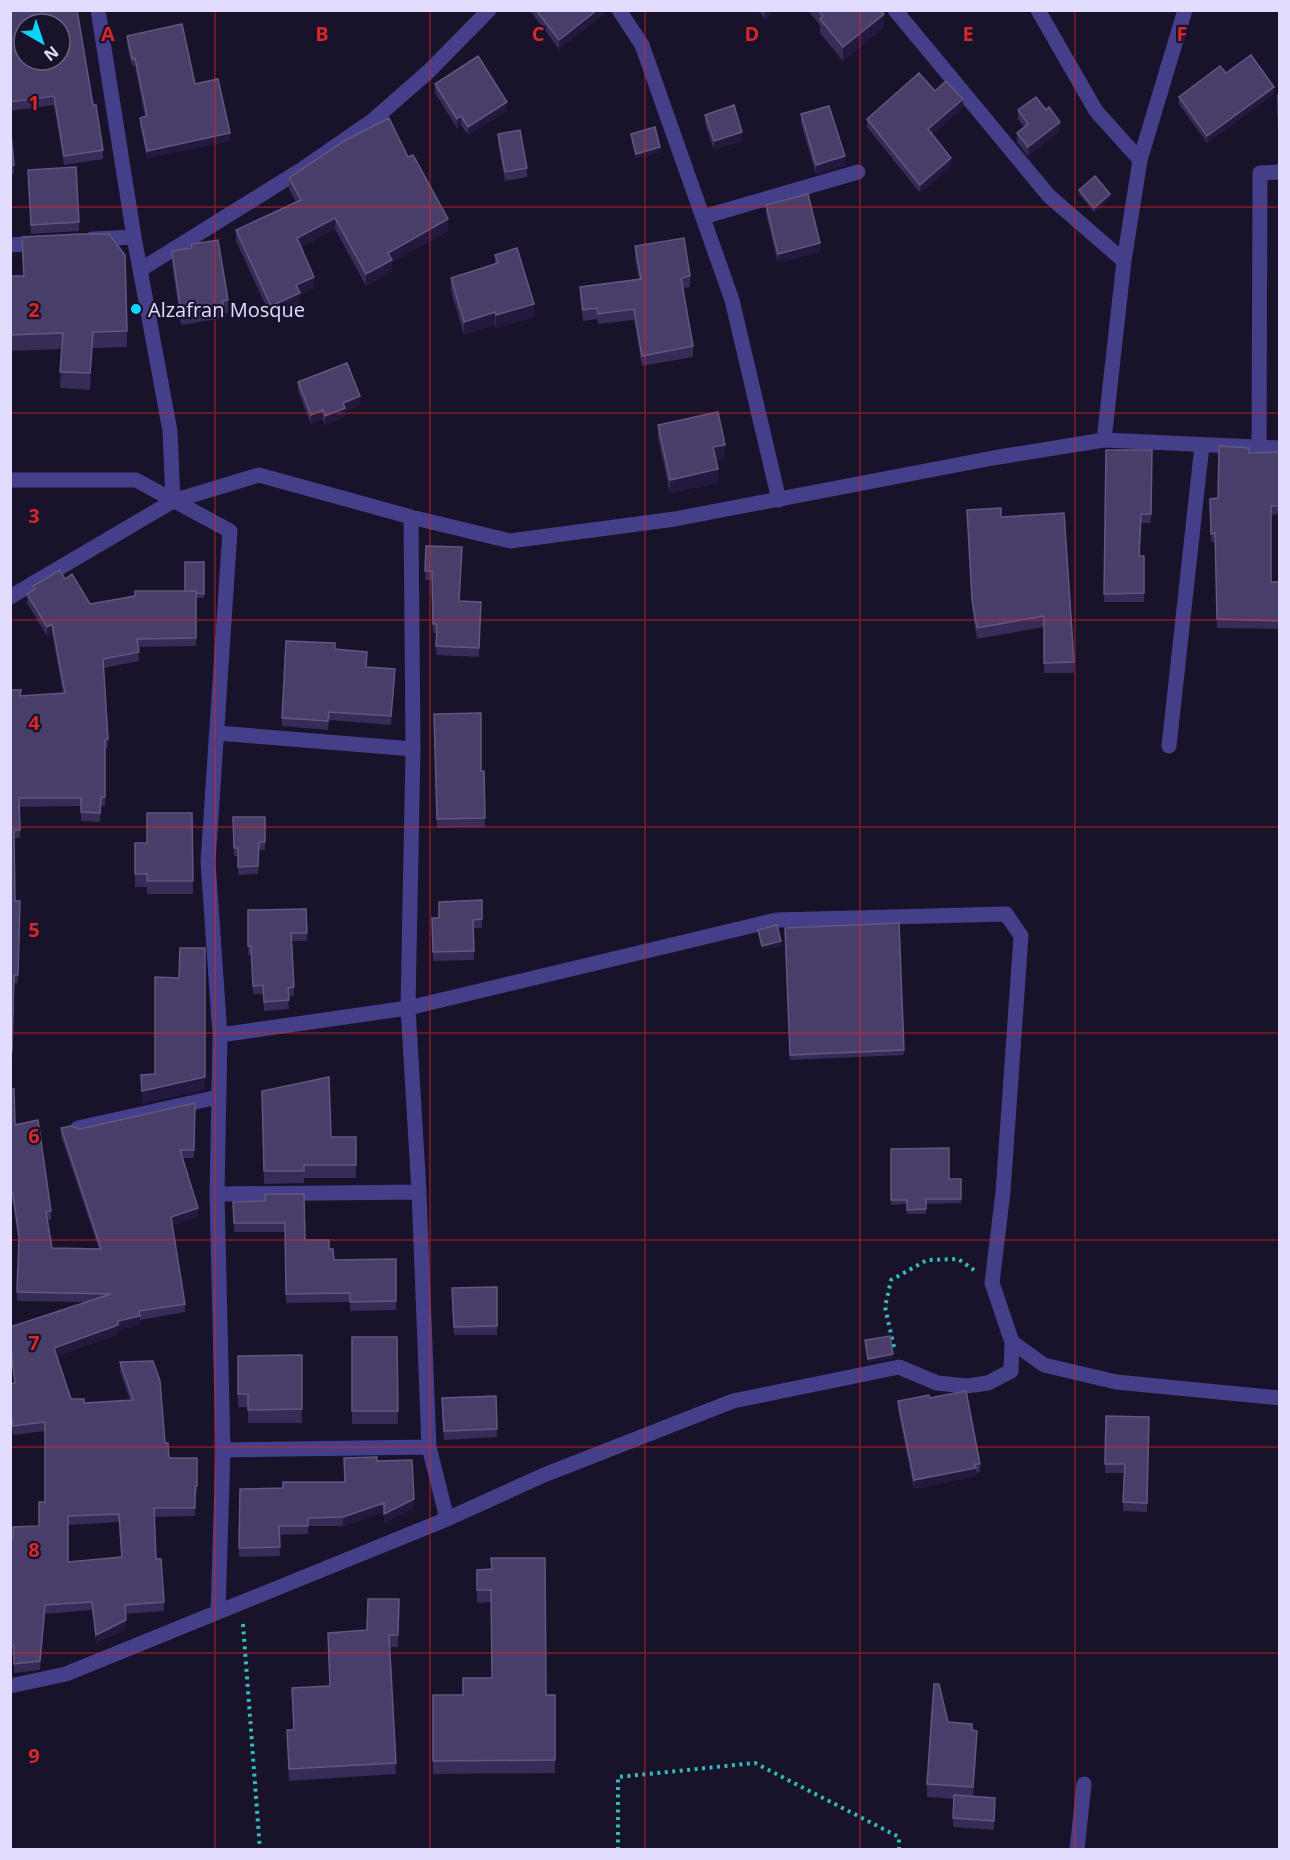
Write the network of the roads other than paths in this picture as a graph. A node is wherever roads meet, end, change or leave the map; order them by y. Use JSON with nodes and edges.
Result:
{"nodes":[{"id":1,"x":98,"y":10,"type":"edge"},
{"id":2,"x":489,"y":10,"type":"edge"},
{"id":3,"x":619,"y":10,"type":"edge"},
{"id":4,"x":895,"y":10,"type":"edge"},
{"id":5,"x":1038,"y":10,"type":"edge"},
{"id":6,"x":1185,"y":10,"type":"edge"},
{"id":7,"x":1140,"y":160,"type":"junction"},
{"id":8,"x":858,"y":172,"type":"dead end"},
{"id":9,"x":1280,"y":172,"type":"edge"},
{"id":10,"x":703,"y":218,"type":"junction"},
{"id":11,"x":134,"y":237,"type":"junction"},
{"id":12,"x":78,"y":240,"type":"edge"},
{"id":13,"x":55,"y":242,"type":"edge"},
{"id":14,"x":10,"y":245,"type":"edge"},
{"id":15,"x":1124,"y":261,"type":"junction"},
{"id":16,"x":140,"y":270,"type":"junction"},
{"id":17,"x":1104,"y":440,"type":"junction"},
{"id":18,"x":1202,"y":445,"type":"junction"},
{"id":19,"x":1259,"y":448,"type":"junction"},
{"id":20,"x":1280,"y":448,"type":"edge"},
{"id":21,"x":10,"y":480,"type":"edge"},
{"id":22,"x":779,"y":500,"type":"junction"},
{"id":23,"x":173,"y":501,"type":"junction"},
{"id":24,"x":411,"y":517,"type":"junction"},
{"id":25,"x":10,"y":597,"type":"edge"},
{"id":26,"x":218,"y":733,"type":"junction"},
{"id":27,"x":1169,"y":746,"type":"dead end"},
{"id":28,"x":412,"y":749,"type":"junction"},
{"id":29,"x":408,"y":1008,"type":"junction"},
{"id":30,"x":220,"y":1035,"type":"junction"},
{"id":31,"x":218,"y":1097,"type":"junction"},
{"id":32,"x":78,"y":1128,"type":"edge"},
{"id":33,"x":419,"y":1192,"type":"junction"},
{"id":34,"x":216,"y":1194,"type":"junction"},
{"id":35,"x":1012,"y":1342,"type":"junction"},
{"id":36,"x":1280,"y":1398,"type":"edge"},
{"id":37,"x":429,"y":1447,"type":"junction"},
{"id":38,"x":223,"y":1450,"type":"junction"},
{"id":39,"x":447,"y":1519,"type":"junction"},
{"id":40,"x":218,"y":1612,"type":"junction"},
{"id":41,"x":10,"y":1686,"type":"edge"},
{"id":42,"x":1084,"y":1784,"type":"dead end"},
{"id":43,"x":1077,"y":1850,"type":"edge"}],
"edges":[{"from":1,"to":11,"type":"street"},
{"from":2,"to":16,"type":"street"},
{"from":3,"to":10,"type":"street"},
{"from":4,"to":15,"type":"street"},
{"from":5,"to":7,"type":"street"},
{"from":6,"to":7,"type":"street"},
{"from":7,"to":15,"type":"street"},
{"from":8,"to":10,"type":"street"},
{"from":9,"to":19,"type":"street"},
{"from":10,"to":22,"type":"street"},
{"from":11,"to":12,"type":"street"},
{"from":11,"to":16,"type":"street"},
{"from":13,"to":14,"type":"street"},
{"from":15,"to":17,"type":"street"},
{"from":16,"to":23,"type":"street"},
{"from":17,"to":18,"type":"street"},
{"from":17,"to":22,"type":"street"},
{"from":18,"to":19,"type":"street"},
{"from":18,"to":27,"type":"street"},
{"from":19,"to":20,"type":"street"},
{"from":21,"to":23,"type":"street"},
{"from":22,"to":24,"type":"street"},
{"from":23,"to":24,"type":"street"},
{"from":23,"to":25,"type":"street"},
{"from":23,"to":26,"type":"street"},
{"from":24,"to":28,"type":"street"},
{"from":26,"to":28,"type":"street"},
{"from":26,"to":30,"type":"street"},
{"from":28,"to":29,"type":"street"},
{"from":29,"to":30,"type":"street"},
{"from":29,"to":33,"type":"street"},
{"from":29,"to":35,"type":"street"},
{"from":30,"to":31,"type":"street"},
{"from":31,"to":32,"type":"street"},
{"from":31,"to":34,"type":"street"},
{"from":33,"to":34,"type":"street"},
{"from":33,"to":37,"type":"street"},
{"from":34,"to":38,"type":"street"},
{"from":35,"to":36,"type":"street"},
{"from":35,"to":39,"type":"street"},
{"from":37,"to":38,"type":"street"},
{"from":37,"to":39,"type":"street"},
{"from":38,"to":40,"type":"street"},
{"from":39,"to":40,"type":"street"},
{"from":40,"to":41,"type":"street"},
{"from":42,"to":43,"type":"street"}]}
